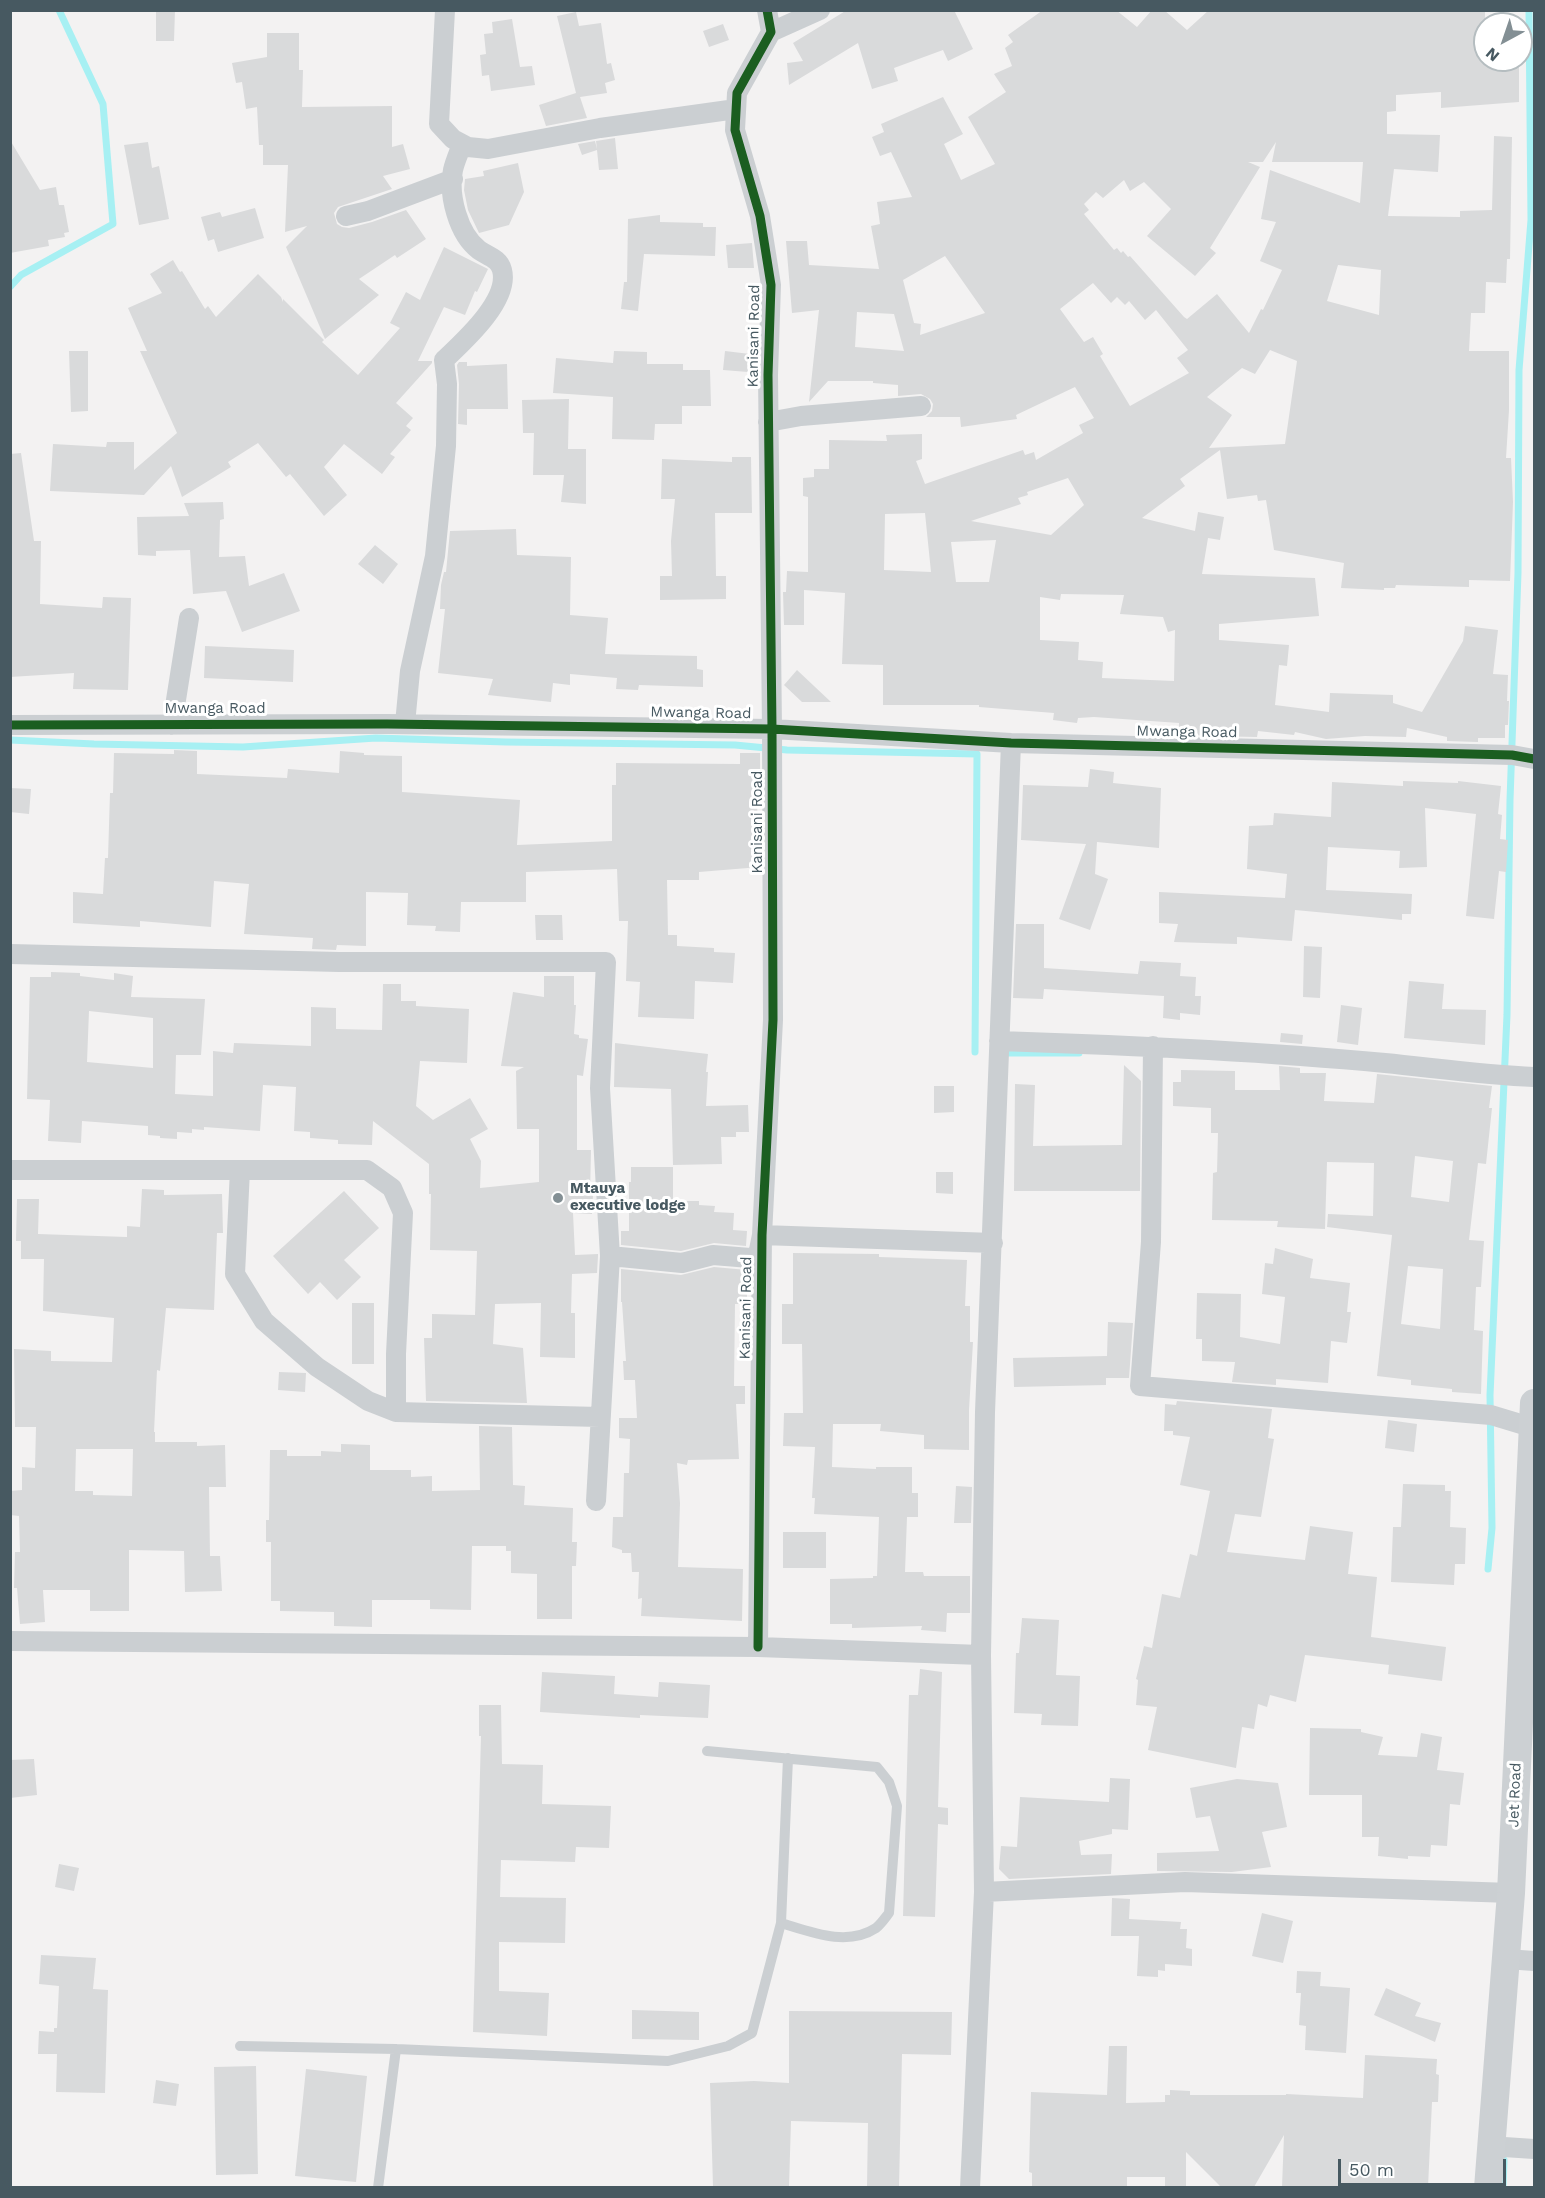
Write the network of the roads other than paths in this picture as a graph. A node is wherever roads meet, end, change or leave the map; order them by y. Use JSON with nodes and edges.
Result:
{"nodes":[{"id":1,"x":445,"y":10,"type":"edge"},
{"id":2,"x":767,"y":10,"type":"edge"},
{"id":3,"x":820,"y":10,"type":"edge"},
{"id":4,"x":771,"y":32,"type":"junction"},
{"id":5,"x":736,"y":109,"type":"junction"},
{"id":6,"x":462,"y":144,"type":"junction"},
{"id":7,"x":453,"y":179,"type":"junction"},
{"id":8,"x":346,"y":216,"type":"dead end"},
{"id":9,"x":921,"y":406,"type":"dead end"},
{"id":10,"x":768,"y":422,"type":"junction"},
{"id":11,"x":189,"y":618,"type":"dead end"},
{"id":12,"x":405,"y":724,"type":"junction"},
{"id":13,"x":10,"y":725,"type":"edge"},
{"id":14,"x":172,"y":725,"type":"junction"},
{"id":15,"x":772,"y":729,"type":"junction"},
{"id":16,"x":1011,"y":743,"type":"junction"},
{"id":17,"x":1534,"y":759,"type":"edge"},
{"id":18,"x":10,"y":954,"type":"edge"},
{"id":19,"x":999,"y":1041,"type":"junction"},
{"id":20,"x":1153,"y":1046,"type":"junction"},
{"id":21,"x":1534,"y":1077,"type":"edge"},
{"id":22,"x":10,"y":1170,"type":"edge"},
{"id":23,"x":240,"y":1170,"type":"junction"},
{"id":24,"x":762,"y":1235,"type":"junction"},
{"id":25,"x":993,"y":1243,"type":"junction"},
{"id":26,"x":610,"y":1256,"type":"junction"},
{"id":27,"x":396,"y":1412,"type":"junction"},
{"id":28,"x":1534,"y":1415,"type":"edge"},
{"id":29,"x":600,"y":1417,"type":"junction"},
{"id":30,"x":596,"y":1501,"type":"dead end"},
{"id":31,"x":1530,"y":1565,"type":"edge"},
{"id":32,"x":10,"y":1641,"type":"edge"},
{"id":33,"x":758,"y":1647,"type":"junction"},
{"id":34,"x":981,"y":1655,"type":"junction"},
{"id":35,"x":707,"y":1751,"type":"dead end"},
{"id":36,"x":788,"y":1758,"type":"junction"},
{"id":37,"x":1525,"y":1763,"type":"edge"},
{"id":38,"x":984,"y":1892,"type":"junction"},
{"id":39,"x":1511,"y":1893,"type":"junction"},
{"id":40,"x":781,"y":1923,"type":"junction"},
{"id":41,"x":1506,"y":1959,"type":"junction"},
{"id":42,"x":1534,"y":1961,"type":"edge"},
{"id":43,"x":240,"y":2046,"type":"dead end"},
{"id":44,"x":396,"y":2049,"type":"junction"},
{"id":45,"x":1534,"y":2150,"type":"edge"},
{"id":46,"x":1490,"y":2154,"type":"junction"},
{"id":47,"x":378,"y":2187,"type":"edge"},
{"id":48,"x":970,"y":2187,"type":"edge"},
{"id":49,"x":1488,"y":2187,"type":"edge"}],
"edges":[{"from":1,"to":6,"type":"street"},
{"from":2,"to":4,"type":"street"},
{"from":3,"to":4,"type":"street"},
{"from":4,"to":5,"type":"street","name":"Kanisani Road"},
{"from":5,"to":6,"type":"street"},
{"from":5,"to":10,"type":"street","name":"Kanisani Road"},
{"from":6,"to":7,"type":"street"},
{"from":7,"to":8,"type":"street"},
{"from":7,"to":12,"type":"street"},
{"from":9,"to":10,"type":"street"},
{"from":10,"to":15,"type":"street","name":"Kanisani Road"},
{"from":11,"to":14,"type":"street"},
{"from":12,"to":14,"type":"street","name":"Mwanga Road"},
{"from":12,"to":15,"type":"street","name":"Mwanga Road"},
{"from":13,"to":14,"type":"street","name":"Mwanga Road"},
{"from":15,"to":16,"type":"street","name":"Mwanga Road"},
{"from":15,"to":24,"type":"street","name":"Kanisani Road"},
{"from":16,"to":17,"type":"street","name":"Mwanga Road"},
{"from":16,"to":19,"type":"street"},
{"from":18,"to":26,"type":"street"},
{"from":19,"to":20,"type":"street"},
{"from":19,"to":25,"type":"street"},
{"from":20,"to":21,"type":"street"},
{"from":20,"to":28,"type":"street"},
{"from":22,"to":23,"type":"street"},
{"from":23,"to":27,"type":"street"},
{"from":23,"to":27,"type":"street"},
{"from":24,"to":25,"type":"street"},
{"from":24,"to":26,"type":"street"},
{"from":24,"to":33,"type":"street","name":"Kanisani Road"},
{"from":25,"to":34,"type":"street"},
{"from":26,"to":29,"type":"street"},
{"from":27,"to":29,"type":"street"},
{"from":28,"to":31,"type":"main road","name":"Jet Road"},
{"from":29,"to":30,"type":"street"},
{"from":31,"to":37,"type":"main road","name":"Jet Road"},
{"from":32,"to":33,"type":"street"},
{"from":33,"to":34,"type":"street"},
{"from":34,"to":38,"type":"street"},
{"from":35,"to":36,"type":"lane"},
{"from":36,"to":40,"type":"lane"},
{"from":36,"to":40,"type":"lane"},
{"from":37,"to":39,"type":"main road","name":"Jet Road"},
{"from":38,"to":39,"type":"street"},
{"from":38,"to":48,"type":"street"},
{"from":39,"to":41,"type":"main road","name":"Jet Road"},
{"from":40,"to":44,"type":"lane"},
{"from":41,"to":42,"type":"street"},
{"from":41,"to":46,"type":"main road","name":"Jet Road"},
{"from":43,"to":44,"type":"lane"},
{"from":44,"to":47,"type":"lane"},
{"from":45,"to":46,"type":"street"},
{"from":46,"to":49,"type":"main road","name":"Jet Road"}]}
